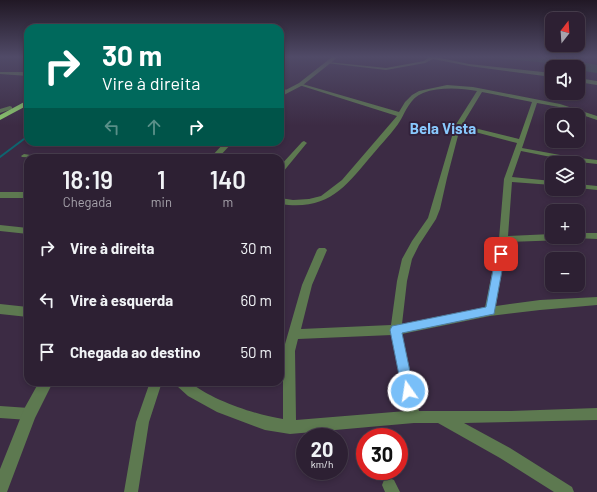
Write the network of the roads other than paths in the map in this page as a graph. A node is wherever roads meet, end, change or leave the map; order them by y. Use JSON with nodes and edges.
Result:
{"nodes":[{"id":1,"x":306,"y":80,"type":"edge"},
{"id":2,"x":585,"y":81,"type":"edge"},
{"id":3,"x":597,"y":83,"type":"edge"},
{"id":4,"x":301,"y":84,"type":"junction"},
{"id":5,"x":284,"y":91,"type":"edge"},
{"id":6,"x":480,"y":91,"type":"junction"},
{"id":7,"x":24,"y":101,"type":"edge"},
{"id":8,"x":535,"y":102,"type":"junction"},
{"id":9,"x":24,"y":104,"type":"edge"},
{"id":10,"x":10,"y":108,"type":"junction"},
{"id":11,"x":0,"y":111,"type":"edge"},
{"id":12,"x":0,"y":114,"type":"edge"},
{"id":13,"x":401,"y":115,"type":"junction"},
{"id":14,"x":0,"y":118,"type":"edge"},
{"id":15,"x":597,"y":118,"type":"edge"},
{"id":16,"x":458,"y":126,"type":"junction"},
{"id":17,"x":304,"y":143,"type":"dead end"},
{"id":18,"x":225,"y":146,"type":"edge"},
{"id":19,"x":520,"y":146,"type":"junction"},
{"id":20,"x":218,"y":154,"type":"edge"},
{"id":21,"x":597,"y":162,"type":"edge"},
{"id":22,"x":284,"y":164,"type":"edge"},
{"id":23,"x":508,"y":179,"type":"junction"},
{"id":24,"x":545,"y":182,"type":"edge"},
{"id":25,"x":585,"y":187,"type":"edge"},
{"id":26,"x":597,"y":188,"type":"edge"},
{"id":27,"x":0,"y":195,"type":"edge"},
{"id":28,"x":24,"y":195,"type":"edge"},
{"id":29,"x":284,"y":202,"type":"edge"},
{"id":30,"x":0,"y":228,"type":"edge"},
{"id":31,"x":24,"y":231,"type":"edge"},
{"id":32,"x":585,"y":236,"type":"edge"},
{"id":33,"x":597,"y":236,"type":"edge"},
{"id":34,"x":545,"y":238,"type":"edge"},
{"id":35,"x":503,"y":239,"type":"junction"},
{"id":36,"x":322,"y":250,"type":"dead end"},
{"id":37,"x":597,"y":301,"type":"edge"},
{"id":38,"x":0,"y":309,"type":"edge"},
{"id":39,"x":490,"y":310,"type":"junction"},
{"id":40,"x":24,"y":312,"type":"edge"},
{"id":41,"x":396,"y":330,"type":"junction"},
{"id":42,"x":292,"y":334,"type":"junction"},
{"id":43,"x":44,"y":386,"type":"edge"},
{"id":44,"x":154,"y":386,"type":"edge"},
{"id":45,"x":185,"y":386,"type":"edge"},
{"id":46,"x":0,"y":412,"type":"edge"},
{"id":47,"x":29,"y":414,"type":"junction"},
{"id":48,"x":597,"y":414,"type":"edge"},
{"id":49,"x":414,"y":416,"type":"junction"},
{"id":50,"x":438,"y":416,"type":"junction"},
{"id":51,"x":290,"y":427,"type":"junction"},
{"id":52,"x":0,"y":490,"type":"edge"},
{"id":53,"x":131,"y":492,"type":"edge"},
{"id":54,"x":567,"y":492,"type":"edge"}],
"edges":[{"from":1,"to":4,"type":"street"},
{"from":2,"to":3,"type":"street"},
{"from":4,"to":5,"type":"street"},
{"from":4,"to":13,"type":"street"},
{"from":6,"to":8,"type":"street"},
{"from":6,"to":13,"type":"street"},
{"from":6,"to":16,"type":"street"},
{"from":7,"to":10,"type":"highway"},
{"from":8,"to":15,"type":"street"},
{"from":8,"to":19,"type":"street"},
{"from":9,"to":14,"type":"highway"},
{"from":10,"to":11,"type":"street"},
{"from":10,"to":12,"type":"highway"},
{"from":13,"to":29,"type":"street"},
{"from":16,"to":19,"type":"street"},
{"from":16,"to":41,"type":"street"},
{"from":17,"to":22,"type":"street"},
{"from":18,"to":20,"type":"street"},
{"from":19,"to":21,"type":"street"},
{"from":19,"to":23,"type":"street"},
{"from":23,"to":24,"type":"street"},
{"from":23,"to":35,"type":"street"},
{"from":25,"to":26,"type":"street"},
{"from":27,"to":28,"type":"street"},
{"from":30,"to":31,"type":"street"},
{"from":32,"to":33,"type":"street"},
{"from":34,"to":35,"type":"street"},
{"from":35,"to":39,"type":"street"},
{"from":36,"to":42,"type":"street"},
{"from":37,"to":39,"type":"street"},
{"from":38,"to":40,"type":"street"},
{"from":39,"to":41,"type":"street"},
{"from":41,"to":42,"type":"street"},
{"from":41,"to":49,"type":"street"},
{"from":42,"to":51,"type":"street"},
{"from":43,"to":47,"type":"street"},
{"from":44,"to":53,"type":"street"},
{"from":45,"to":51,"type":"street"},
{"from":46,"to":47,"type":"street"},
{"from":47,"to":52,"type":"street"},
{"from":48,"to":50,"type":"street"},
{"from":49,"to":50,"type":"street"},
{"from":49,"to":51,"type":"street"},
{"from":50,"to":54,"type":"street"}]}
